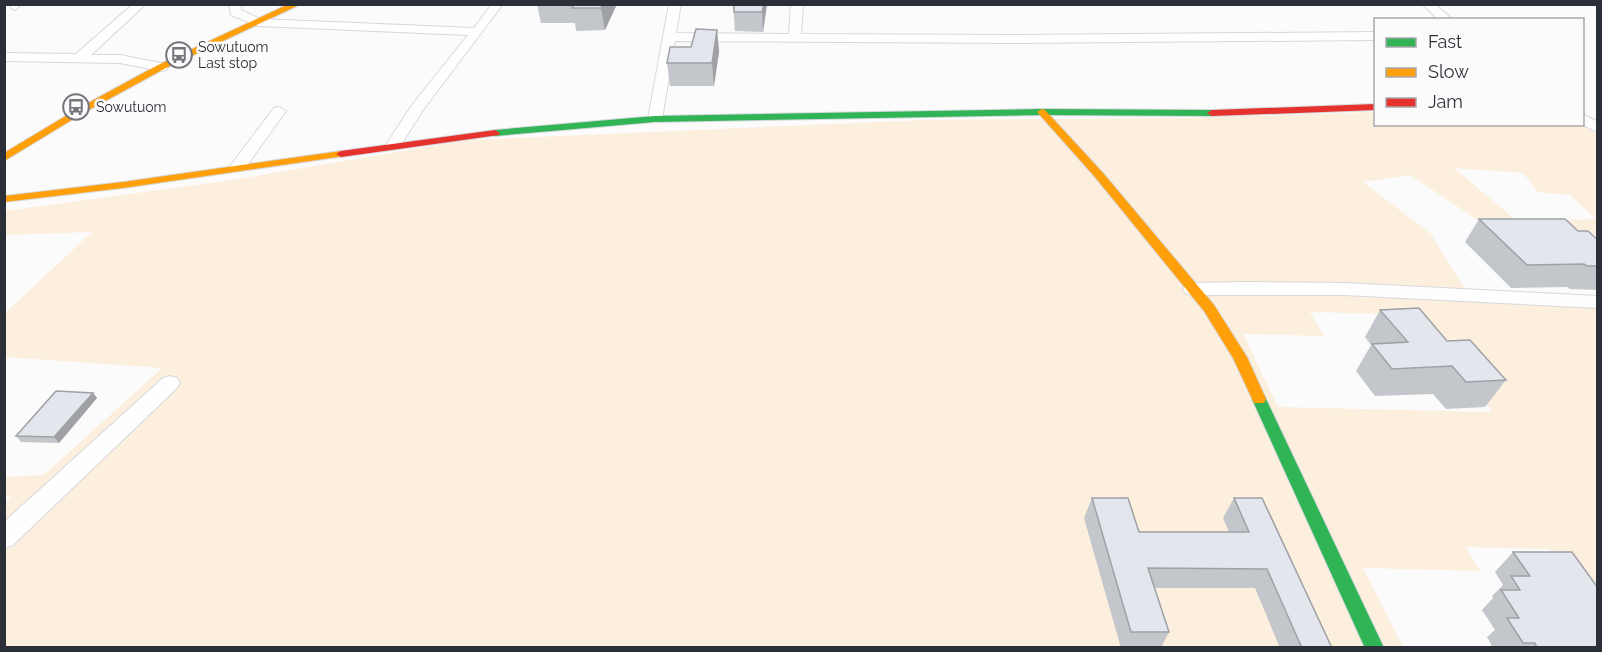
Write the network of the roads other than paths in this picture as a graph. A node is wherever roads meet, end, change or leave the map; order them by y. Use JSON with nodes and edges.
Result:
{"nodes":[{"id":1,"x":141,"y":4,"type":"edge"},
{"id":2,"x":235,"y":4,"type":"edge"},
{"id":3,"x":297,"y":4,"type":"edge"},
{"id":4,"x":498,"y":4,"type":"edge"},
{"id":5,"x":675,"y":4,"type":"edge"},
{"id":6,"x":797,"y":4,"type":"edge"},
{"id":7,"x":1427,"y":4,"type":"edge"},
{"id":8,"x":1444,"y":18,"type":"edge"},
{"id":9,"x":258,"y":22,"type":"junction"},
{"id":10,"x":478,"y":32,"type":"junction"},
{"id":11,"x":795,"y":36,"type":"junction"},
{"id":12,"x":1374,"y":36,"type":"edge"},
{"id":13,"x":669,"y":37,"type":"junction"},
{"id":14,"x":4,"y":57,"type":"edge"},
{"id":15,"x":81,"y":57,"type":"junction"},
{"id":16,"x":161,"y":67,"type":"junction"},
{"id":17,"x":1374,"y":107,"type":"edge"},
{"id":18,"x":279,"y":111,"type":"dead end"},
{"id":19,"x":1042,"y":112,"type":"junction"},
{"id":20,"x":655,"y":119,"type":"junction"},
{"id":21,"x":1584,"y":119,"type":"edge"},
{"id":22,"x":1598,"y":129,"type":"edge"},
{"id":23,"x":394,"y":145,"type":"junction"},
{"id":24,"x":4,"y":158,"type":"edge"},
{"id":25,"x":237,"y":168,"type":"junction"},
{"id":26,"x":4,"y":199,"type":"edge"},
{"id":27,"x":1192,"y":289,"type":"junction"},
{"id":28,"x":1598,"y":302,"type":"edge"},
{"id":29,"x":170,"y":383,"type":"dead end"},
{"id":30,"x":4,"y":538,"type":"edge"},
{"id":31,"x":1375,"y":648,"type":"edge"}],
"edges":[{"from":1,"to":15,"type":"street"},
{"from":2,"to":9,"type":"street"},
{"from":3,"to":9,"type":"street"},
{"from":4,"to":10,"type":"street"},
{"from":5,"to":13,"type":"street"},
{"from":6,"to":11,"type":"street"},
{"from":7,"to":8,"type":"street"},
{"from":9,"to":10,"type":"street"},
{"from":9,"to":16,"type":"street"},
{"from":10,"to":23,"type":"street"},
{"from":11,"to":12,"type":"street"},
{"from":11,"to":13,"type":"street"},
{"from":13,"to":20,"type":"street"},
{"from":14,"to":15,"type":"street"},
{"from":15,"to":16,"type":"street"},
{"from":16,"to":24,"type":"street"},
{"from":17,"to":19,"type":"street"},
{"from":18,"to":25,"type":"street"},
{"from":19,"to":20,"type":"street"},
{"from":19,"to":27,"type":"street"},
{"from":20,"to":23,"type":"street"},
{"from":21,"to":22,"type":"street"},
{"from":23,"to":25,"type":"street"},
{"from":25,"to":26,"type":"street"},
{"from":27,"to":28,"type":"street"},
{"from":27,"to":31,"type":"street"},
{"from":29,"to":30,"type":"street"}]}
